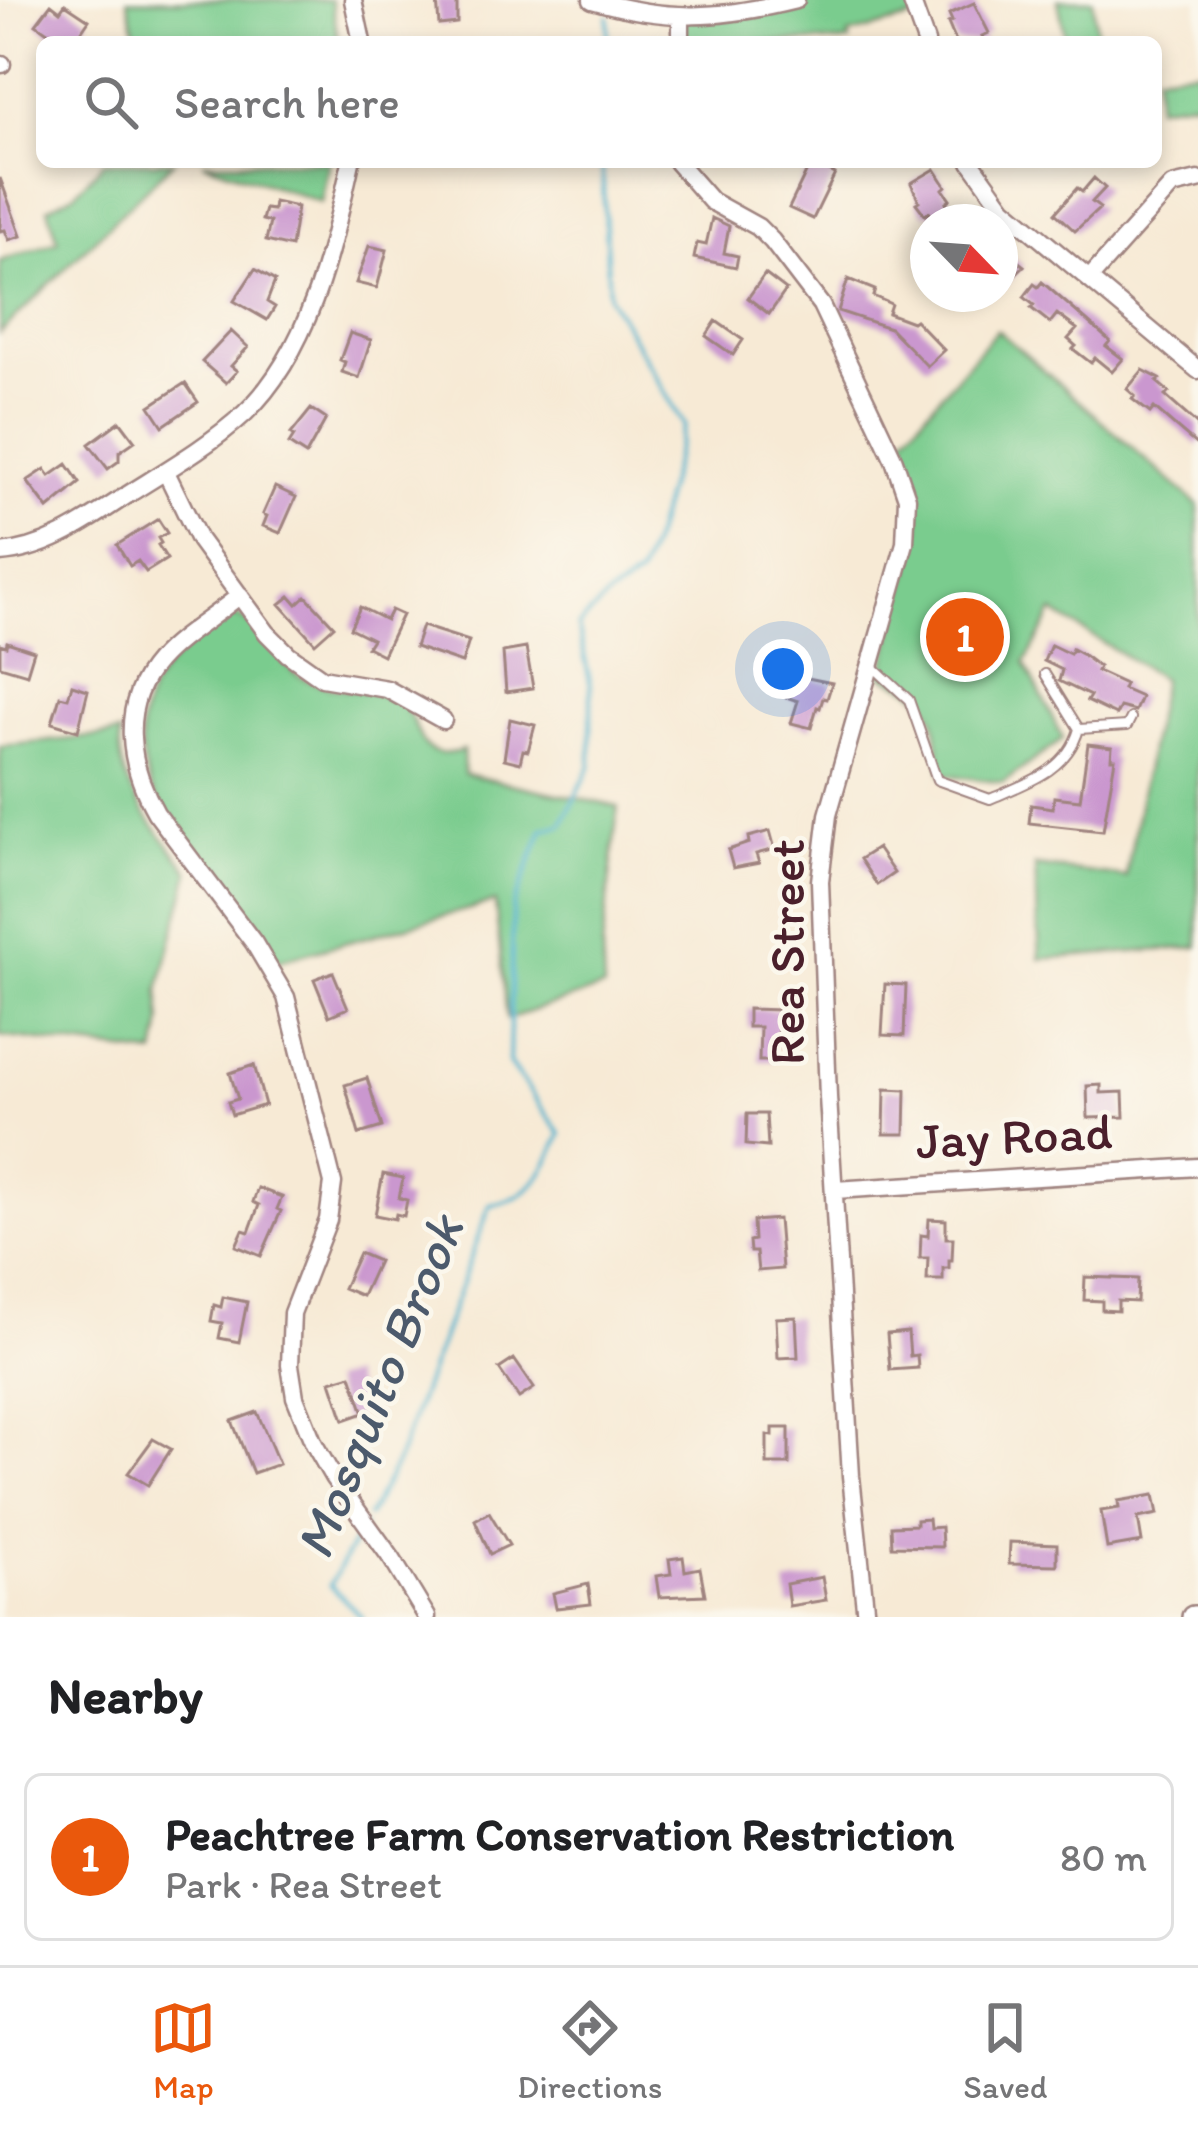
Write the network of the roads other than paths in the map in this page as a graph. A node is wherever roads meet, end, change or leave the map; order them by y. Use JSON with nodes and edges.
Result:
{"nodes":[{"id":1,"x":352,"y":0,"type":"edge"},
{"id":2,"x":592,"y":0,"type":"edge"},
{"id":3,"x":796,"y":0,"type":"edge"},
{"id":4,"x":911,"y":0,"type":"edge"},
{"id":5,"x":681,"y":18,"type":"junction"},
{"id":6,"x":361,"y":36,"type":"edge"},
{"id":7,"x":681,"y":36,"type":"edge"},
{"id":8,"x":924,"y":36,"type":"edge"},
{"id":9,"x":349,"y":168,"type":"edge"},
{"id":10,"x":681,"y":168,"type":"edge"},
{"id":11,"x":975,"y":168,"type":"edge"},
{"id":12,"x":1198,"y":180,"type":"edge"},
{"id":13,"x":1088,"y":279,"type":"junction"},
{"id":14,"x":1195,"y":361,"type":"edge"},
{"id":15,"x":166,"y":472,"type":"junction"},
{"id":16,"x":0,"y":553,"type":"edge"},
{"id":17,"x":240,"y":595,"type":"junction"},
{"id":18,"x":869,"y":663,"type":"junction"},
{"id":19,"x":1045,"y":674,"type":"dead end"},
{"id":20,"x":1131,"y":718,"type":"dead end"},
{"id":21,"x":443,"y":719,"type":"dead end"},
{"id":22,"x":1079,"y":729,"type":"junction"},
{"id":23,"x":1198,"y":1167,"type":"edge"},
{"id":24,"x":835,"y":1190,"type":"junction"},
{"id":25,"x":427,"y":1617,"type":"edge"},
{"id":26,"x":866,"y":1617,"type":"edge"}],
"edges":[{"from":1,"to":6,"type":"street"},
{"from":2,"to":5,"type":"street"},
{"from":3,"to":5,"type":"street"},
{"from":4,"to":8,"type":"street"},
{"from":5,"to":7,"type":"street"},
{"from":9,"to":15,"type":"street"},
{"from":10,"to":18,"type":"street","name":"Rea Street"},
{"from":11,"to":13,"type":"street"},
{"from":12,"to":13,"type":"street"},
{"from":13,"to":14,"type":"street"},
{"from":15,"to":16,"type":"street"},
{"from":15,"to":17,"type":"street"},
{"from":17,"to":21,"type":"street"},
{"from":17,"to":25,"type":"street"},
{"from":18,"to":22,"type":"lane"},
{"from":18,"to":24,"type":"street","name":"Rea Street"},
{"from":19,"to":22,"type":"lane"},
{"from":20,"to":22,"type":"lane"},
{"from":23,"to":24,"type":"street","name":"Jay Road"},
{"from":24,"to":26,"type":"street","name":"Rea Street"}]}
